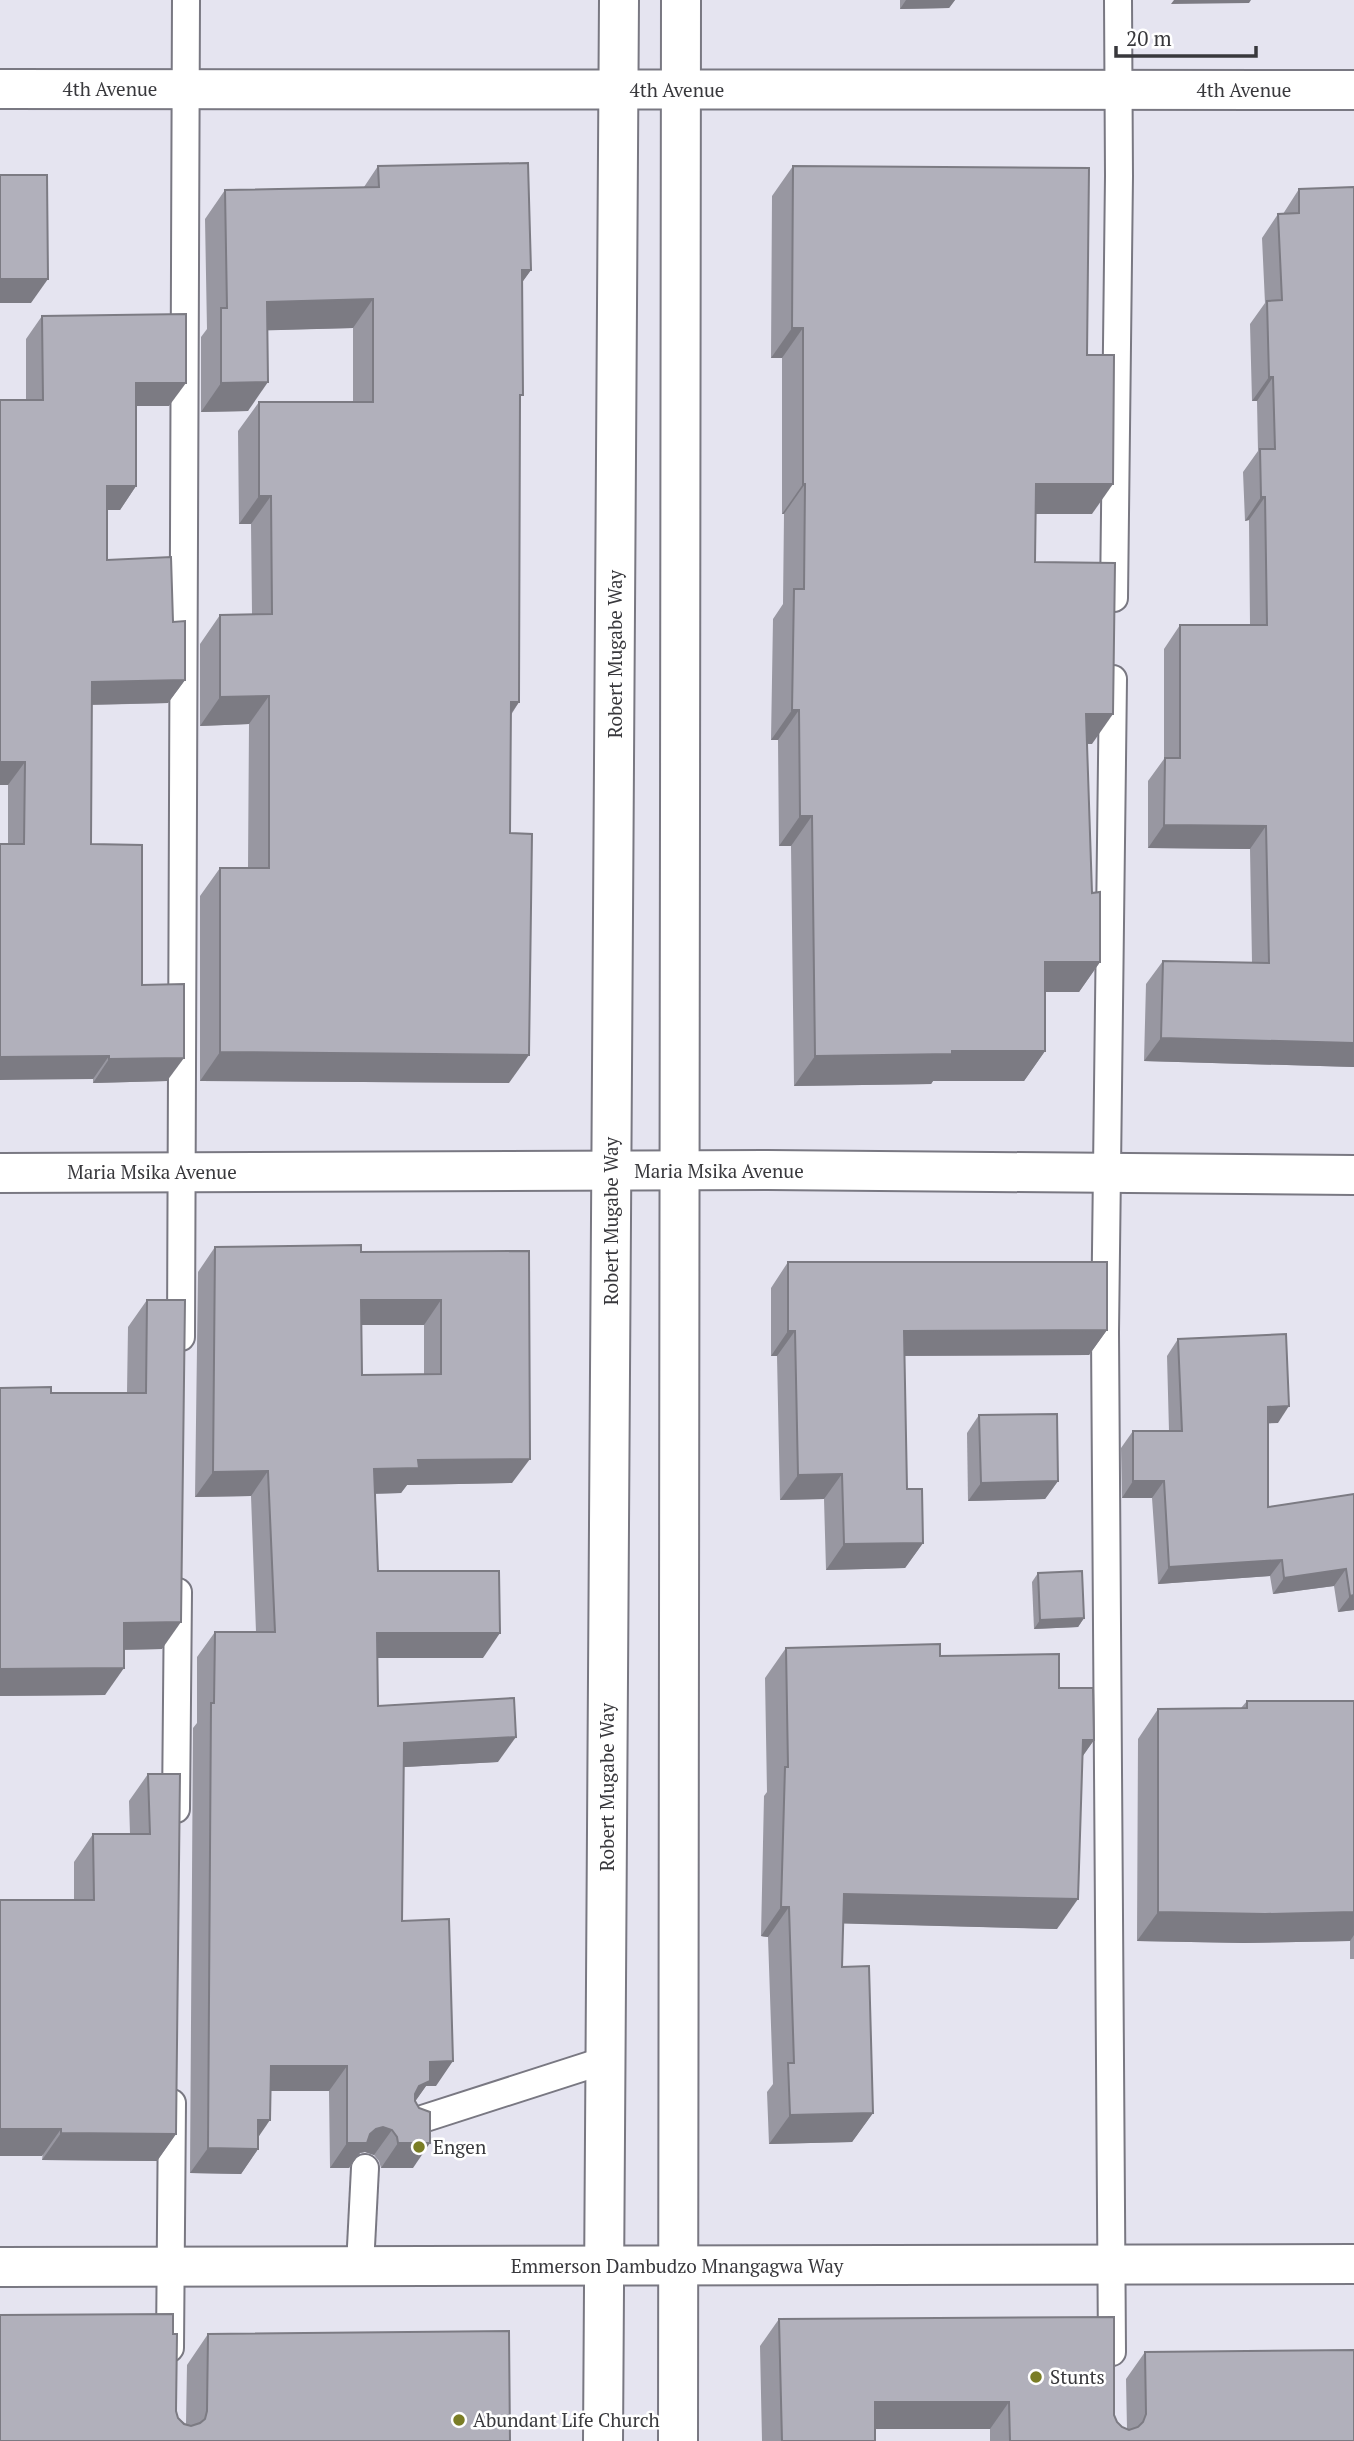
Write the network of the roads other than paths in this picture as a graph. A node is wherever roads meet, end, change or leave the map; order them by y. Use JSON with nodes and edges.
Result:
{"nodes":[{"id":1,"x":186,"y":0,"type":"edge"},
{"id":2,"x":619,"y":0,"type":"edge"},
{"id":3,"x":681,"y":0,"type":"edge"},
{"id":4,"x":1118,"y":0,"type":"edge"},
{"id":5,"x":0,"y":89,"type":"edge"},
{"id":6,"x":186,"y":89,"type":"junction"},
{"id":7,"x":619,"y":90,"type":"junction"},
{"id":8,"x":681,"y":90,"type":"junction"},
{"id":9,"x":1119,"y":90,"type":"junction"},
{"id":10,"x":1354,"y":90,"type":"edge"},
{"id":11,"x":1113,"y":619,"type":"edge"},
{"id":12,"x":1113,"y":660,"type":"edge"},
{"id":13,"x":611,"y":1170,"type":"junction"},
{"id":14,"x":680,"y":1171,"type":"junction"},
{"id":15,"x":183,"y":1172,"type":"junction"},
{"id":16,"x":0,"y":1173,"type":"edge"},
{"id":17,"x":1107,"y":1173,"type":"junction"},
{"id":18,"x":1354,"y":1175,"type":"edge"},
{"id":19,"x":181,"y":1366,"type":"edge"},
{"id":20,"x":179,"y":1561,"type":"edge"},
{"id":21,"x":176,"y":1839,"type":"edge"},
{"id":22,"x":606,"y":2060,"type":"junction"},
{"id":23,"x":173,"y":2074,"type":"edge"},
{"id":24,"x":413,"y":2122,"type":"edge"},
{"id":25,"x":365,"y":2168,"type":"edge"},
{"id":26,"x":1354,"y":2264,"type":"edge"},
{"id":27,"x":1112,"y":2265,"type":"junction"},
{"id":28,"x":360,"y":2266,"type":"junction"},
{"id":29,"x":604,"y":2266,"type":"junction"},
{"id":30,"x":678,"y":2266,"type":"junction"},
{"id":31,"x":0,"y":2267,"type":"edge"},
{"id":32,"x":170,"y":2267,"type":"junction"},
{"id":33,"x":170,"y":2371,"type":"edge"},
{"id":34,"x":1111,"y":2376,"type":"edge"},
{"id":35,"x":603,"y":2441,"type":"edge"},
{"id":36,"x":678,"y":2441,"type":"edge"}],
"edges":[{"from":1,"to":6,"type":"lane"},
{"from":2,"to":7,"type":"main road","name":"Robert Mugabe Way"},
{"from":3,"to":8,"type":"main road"},
{"from":4,"to":9,"type":"lane"},
{"from":5,"to":6,"type":"main road","name":"4th Avenue"},
{"from":6,"to":7,"type":"main road","name":"4th Avenue"},
{"from":6,"to":15,"type":"lane"},
{"from":7,"to":8,"type":"main road","name":"4th Avenue"},
{"from":7,"to":13,"type":"main road","name":"Robert Mugabe Way"},
{"from":8,"to":9,"type":"main road","name":"4th Avenue"},
{"from":8,"to":14,"type":"main road"},
{"from":9,"to":10,"type":"main road","name":"4th Avenue"},
{"from":9,"to":11,"type":"lane"},
{"from":12,"to":17,"type":"lane"},
{"from":13,"to":14,"type":"main road","name":"Maria Msika Avenue"},
{"from":13,"to":15,"type":"main road","name":"Maria Msika Avenue"},
{"from":13,"to":22,"type":"main road","name":"Robert Mugabe Way"},
{"from":14,"to":17,"type":"main road","name":"Maria Msika Avenue"},
{"from":14,"to":30,"type":"main road"},
{"from":15,"to":16,"type":"main road","name":"Maria Msika Avenue"},
{"from":15,"to":19,"type":"lane"},
{"from":17,"to":18,"type":"main road","name":"Maria Msika Avenue"},
{"from":17,"to":27,"type":"lane"},
{"from":20,"to":21,"type":"lane"},
{"from":22,"to":24,"type":"lane"},
{"from":22,"to":29,"type":"main road","name":"Robert Mugabe Way"},
{"from":23,"to":32,"type":"lane"},
{"from":25,"to":28,"type":"lane"},
{"from":26,"to":27,"type":"main road","name":"Emmerson Dambudzo Mnangagwa Way"},
{"from":27,"to":30,"type":"main road","name":"Emmerson Dambudzo Mnangagwa Way"},
{"from":27,"to":34,"type":"lane"},
{"from":28,"to":29,"type":"main road","name":"Emmerson Dambudzo Mnangagwa Way"},
{"from":28,"to":32,"type":"main road","name":"Emmerson Dambudzo Mnangagwa Way"},
{"from":29,"to":30,"type":"main road","name":"Emmerson Dambudzo Mnangagwa Way"},
{"from":29,"to":35,"type":"main road","name":"Robert Mugabe Way"},
{"from":30,"to":36,"type":"main road"},
{"from":31,"to":32,"type":"main road","name":"Emmerson Dambudzo Mnangagwa Way"},
{"from":32,"to":33,"type":"lane"}]}
